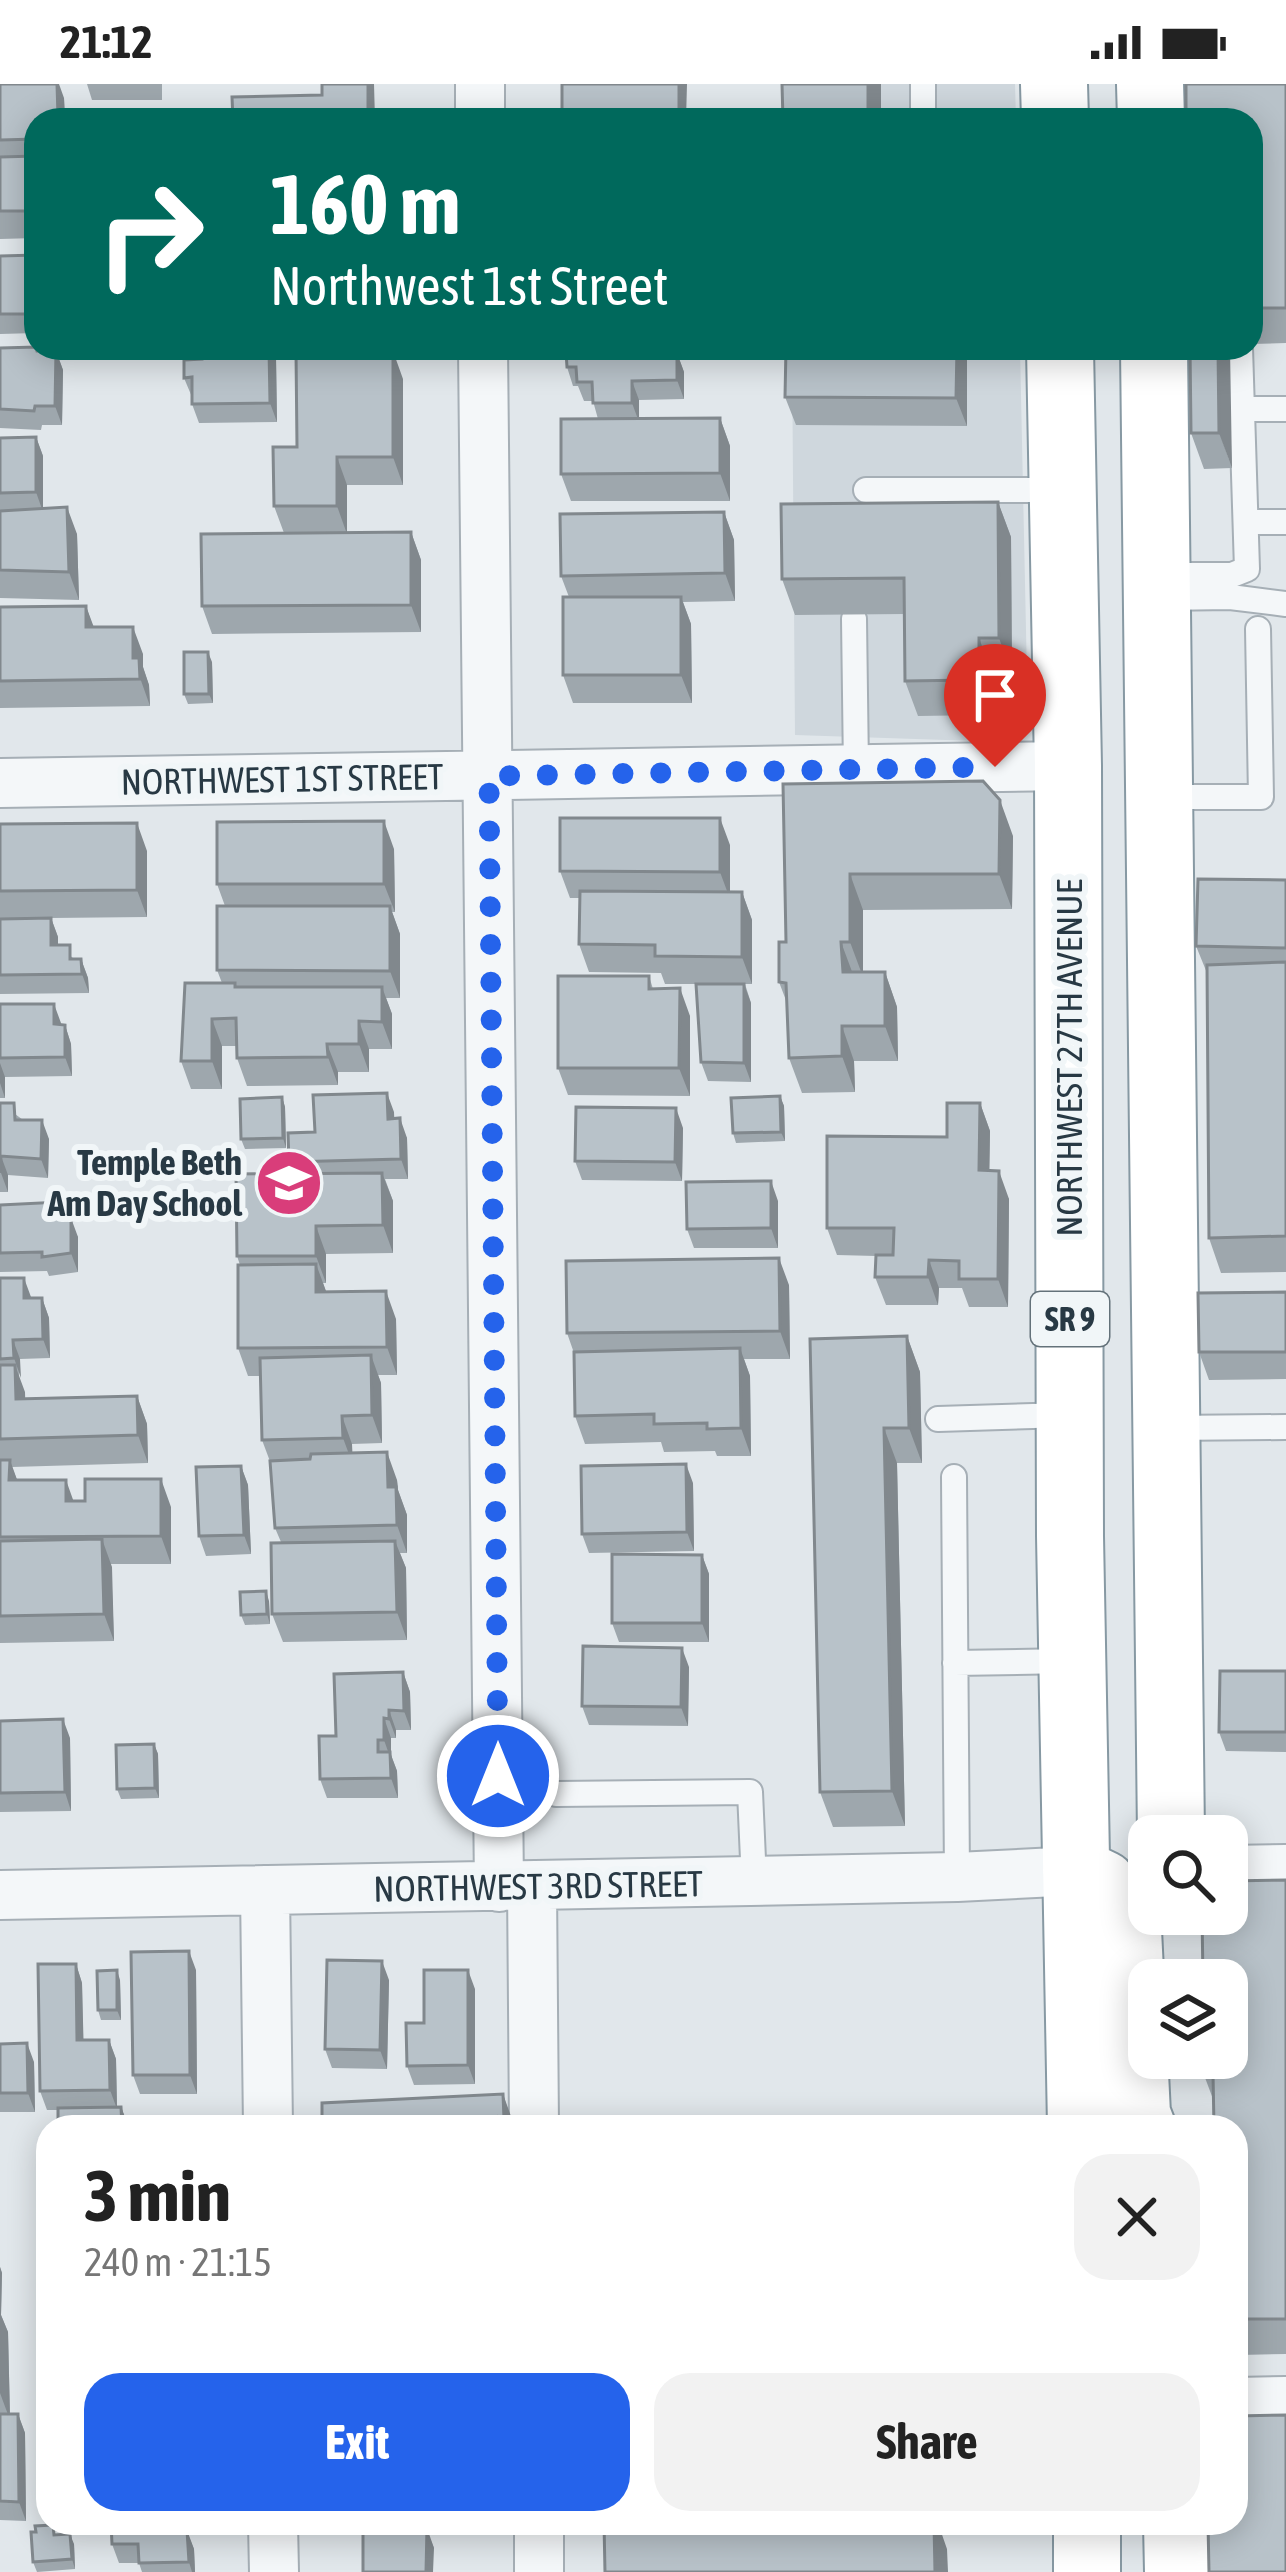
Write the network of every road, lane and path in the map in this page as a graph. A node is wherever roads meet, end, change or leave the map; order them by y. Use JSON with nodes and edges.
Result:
{"nodes":[{"id":1,"x":483,"y":360,"type":"edge"},
{"id":2,"x":1060,"y":360,"type":"edge"},
{"id":3,"x":1154,"y":360,"type":"edge"},
{"id":4,"x":1241,"y":360,"type":"edge"},
{"id":5,"x":1286,"y":409,"type":"edge"},
{"id":6,"x":1243,"y":410,"type":"junction"},
{"id":7,"x":866,"y":490,"type":"dead end"},
{"id":8,"x":1062,"y":490,"type":"junction"},
{"id":9,"x":1247,"y":522,"type":"junction"},
{"id":10,"x":1286,"y":522,"type":"edge"},
{"id":11,"x":1157,"y":586,"type":"junction"},
{"id":12,"x":1286,"y":604,"type":"edge"},
{"id":13,"x":854,"y":619,"type":"edge"},
{"id":14,"x":1258,"y":629,"type":"dead end"},
{"id":15,"x":1159,"y":703,"type":"junction"},
{"id":16,"x":1068,"y":766,"type":"junction"},
{"id":17,"x":856,"y":769,"type":"junction"},
{"id":18,"x":489,"y":776,"type":"junction"},
{"id":19,"x":0,"y":783,"type":"edge"},
{"id":20,"x":1168,"y":825,"type":"junction"},
{"id":21,"x":1070,"y":1415,"type":"junction"},
{"id":22,"x":938,"y":1419,"type":"dead end"},
{"id":23,"x":1286,"y":1427,"type":"edge"},
{"id":24,"x":1167,"y":1428,"type":"junction"},
{"id":25,"x":954,"y":1477,"type":"dead end"},
{"id":26,"x":1070,"y":1505,"type":"junction"},
{"id":27,"x":1072,"y":1661,"type":"junction"},
{"id":28,"x":955,"y":1663,"type":"junction"},
{"id":29,"x":556,"y":1794,"type":"dead end"},
{"id":30,"x":1171,"y":1815,"type":"edge"},
{"id":31,"x":1128,"y":1833,"type":"edge"},
{"id":32,"x":1286,"y":1869,"type":"edge"},
{"id":33,"x":1248,"y":1870,"type":"edge"},
{"id":34,"x":1076,"y":1871,"type":"junction"},
{"id":35,"x":957,"y":1877,"type":"junction"},
{"id":36,"x":754,"y":1882,"type":"junction"},
{"id":37,"x":515,"y":1886,"type":"junction"},
{"id":38,"x":265,"y":1890,"type":"junction"},
{"id":39,"x":0,"y":1895,"type":"edge"},
{"id":40,"x":1173,"y":2079,"type":"edge"},
{"id":41,"x":268,"y":2115,"type":"edge"},
{"id":42,"x":533,"y":2115,"type":"edge"},
{"id":43,"x":1081,"y":2115,"type":"edge"},
{"id":44,"x":1137,"y":2115,"type":"edge"},
{"id":45,"x":1174,"y":2115,"type":"edge"},
{"id":46,"x":1286,"y":2401,"type":"edge"},
{"id":47,"x":1248,"y":2402,"type":"edge"},
{"id":48,"x":273,"y":2535,"type":"edge"},
{"id":49,"x":538,"y":2535,"type":"edge"},
{"id":50,"x":1087,"y":2535,"type":"edge"},
{"id":51,"x":1178,"y":2535,"type":"edge"},
{"id":52,"x":274,"y":2572,"type":"edge"},
{"id":53,"x":539,"y":2572,"type":"edge"},
{"id":54,"x":1087,"y":2572,"type":"edge"},
{"id":55,"x":1178,"y":2572,"type":"edge"}],
"edges":[{"from":1,"to":18,"type":"street"},
{"from":2,"to":8,"type":"highway","name":"NORTHWEST 27TH AVENUE","number":"SR 9"},
{"from":3,"to":11,"type":"highway"},
{"from":4,"to":6,"type":"lane"},
{"from":5,"to":6,"type":"lane"},
{"from":6,"to":9,"type":"lane"},
{"from":7,"to":8,"type":"lane"},
{"from":8,"to":16,"type":"highway","name":"NORTHWEST 27TH AVENUE","number":"SR 9"},
{"from":9,"to":10,"type":"lane"},
{"from":9,"to":11,"type":"lane"},
{"from":11,"to":12,"type":"lane"},
{"from":11,"to":15,"type":"highway"},
{"from":13,"to":17,"type":"lane"},
{"from":14,"to":20,"type":"lane"},
{"from":15,"to":16,"type":"highway"},
{"from":15,"to":20,"type":"highway"},
{"from":16,"to":17,"type":"street","name":"NORTHWEST 1ST STREET"},
{"from":16,"to":20,"type":"highway"},
{"from":16,"to":21,"type":"highway","name":"NORTHWEST 27TH AVENUE","number":"SR 9"},
{"from":17,"to":18,"type":"street","name":"NORTHWEST 1ST STREET"},
{"from":18,"to":19,"type":"street","name":"NORTHWEST 1ST STREET"},
{"from":18,"to":37,"type":"street"},
{"from":20,"to":24,"type":"highway"},
{"from":21,"to":22,"type":"lane"},
{"from":21,"to":26,"type":"highway","name":"NORTHWEST 27TH AVENUE","number":"SR 9"},
{"from":23,"to":24,"type":"lane"},
{"from":24,"to":30,"type":"highway"},
{"from":25,"to":28,"type":"lane"},
{"from":26,"to":27,"type":"highway","name":"NORTHWEST 27TH AVENUE","number":"SR 9"},
{"from":26,"to":31,"type":"highway"},
{"from":27,"to":28,"type":"lane"},
{"from":27,"to":34,"type":"highway","name":"NORTHWEST 27TH AVENUE","number":"SR 9"},
{"from":28,"to":35,"type":"lane"},
{"from":29,"to":36,"type":"lane"},
{"from":32,"to":33,"type":"street"},
{"from":34,"to":35,"type":"street","name":"NORTHWEST 3RD STREET"},
{"from":34,"to":43,"type":"highway","name":"NORTHWEST 27TH AVENUE","number":"SR 9"},
{"from":34,"to":44,"type":"highway"},
{"from":35,"to":36,"type":"street","name":"NORTHWEST 3RD STREET"},
{"from":36,"to":37,"type":"street","name":"NORTHWEST 3RD STREET"},
{"from":37,"to":38,"type":"street","name":"NORTHWEST 3RD STREET"},
{"from":37,"to":42,"type":"street"},
{"from":38,"to":39,"type":"street","name":"NORTHWEST 3RD STREET"},
{"from":38,"to":41,"type":"street"},
{"from":40,"to":45,"type":"highway"},
{"from":46,"to":47,"type":"street"},
{"from":48,"to":52,"type":"street"},
{"from":49,"to":53,"type":"street"},
{"from":50,"to":54,"type":"highway"},
{"from":51,"to":55,"type":"highway"}]}
